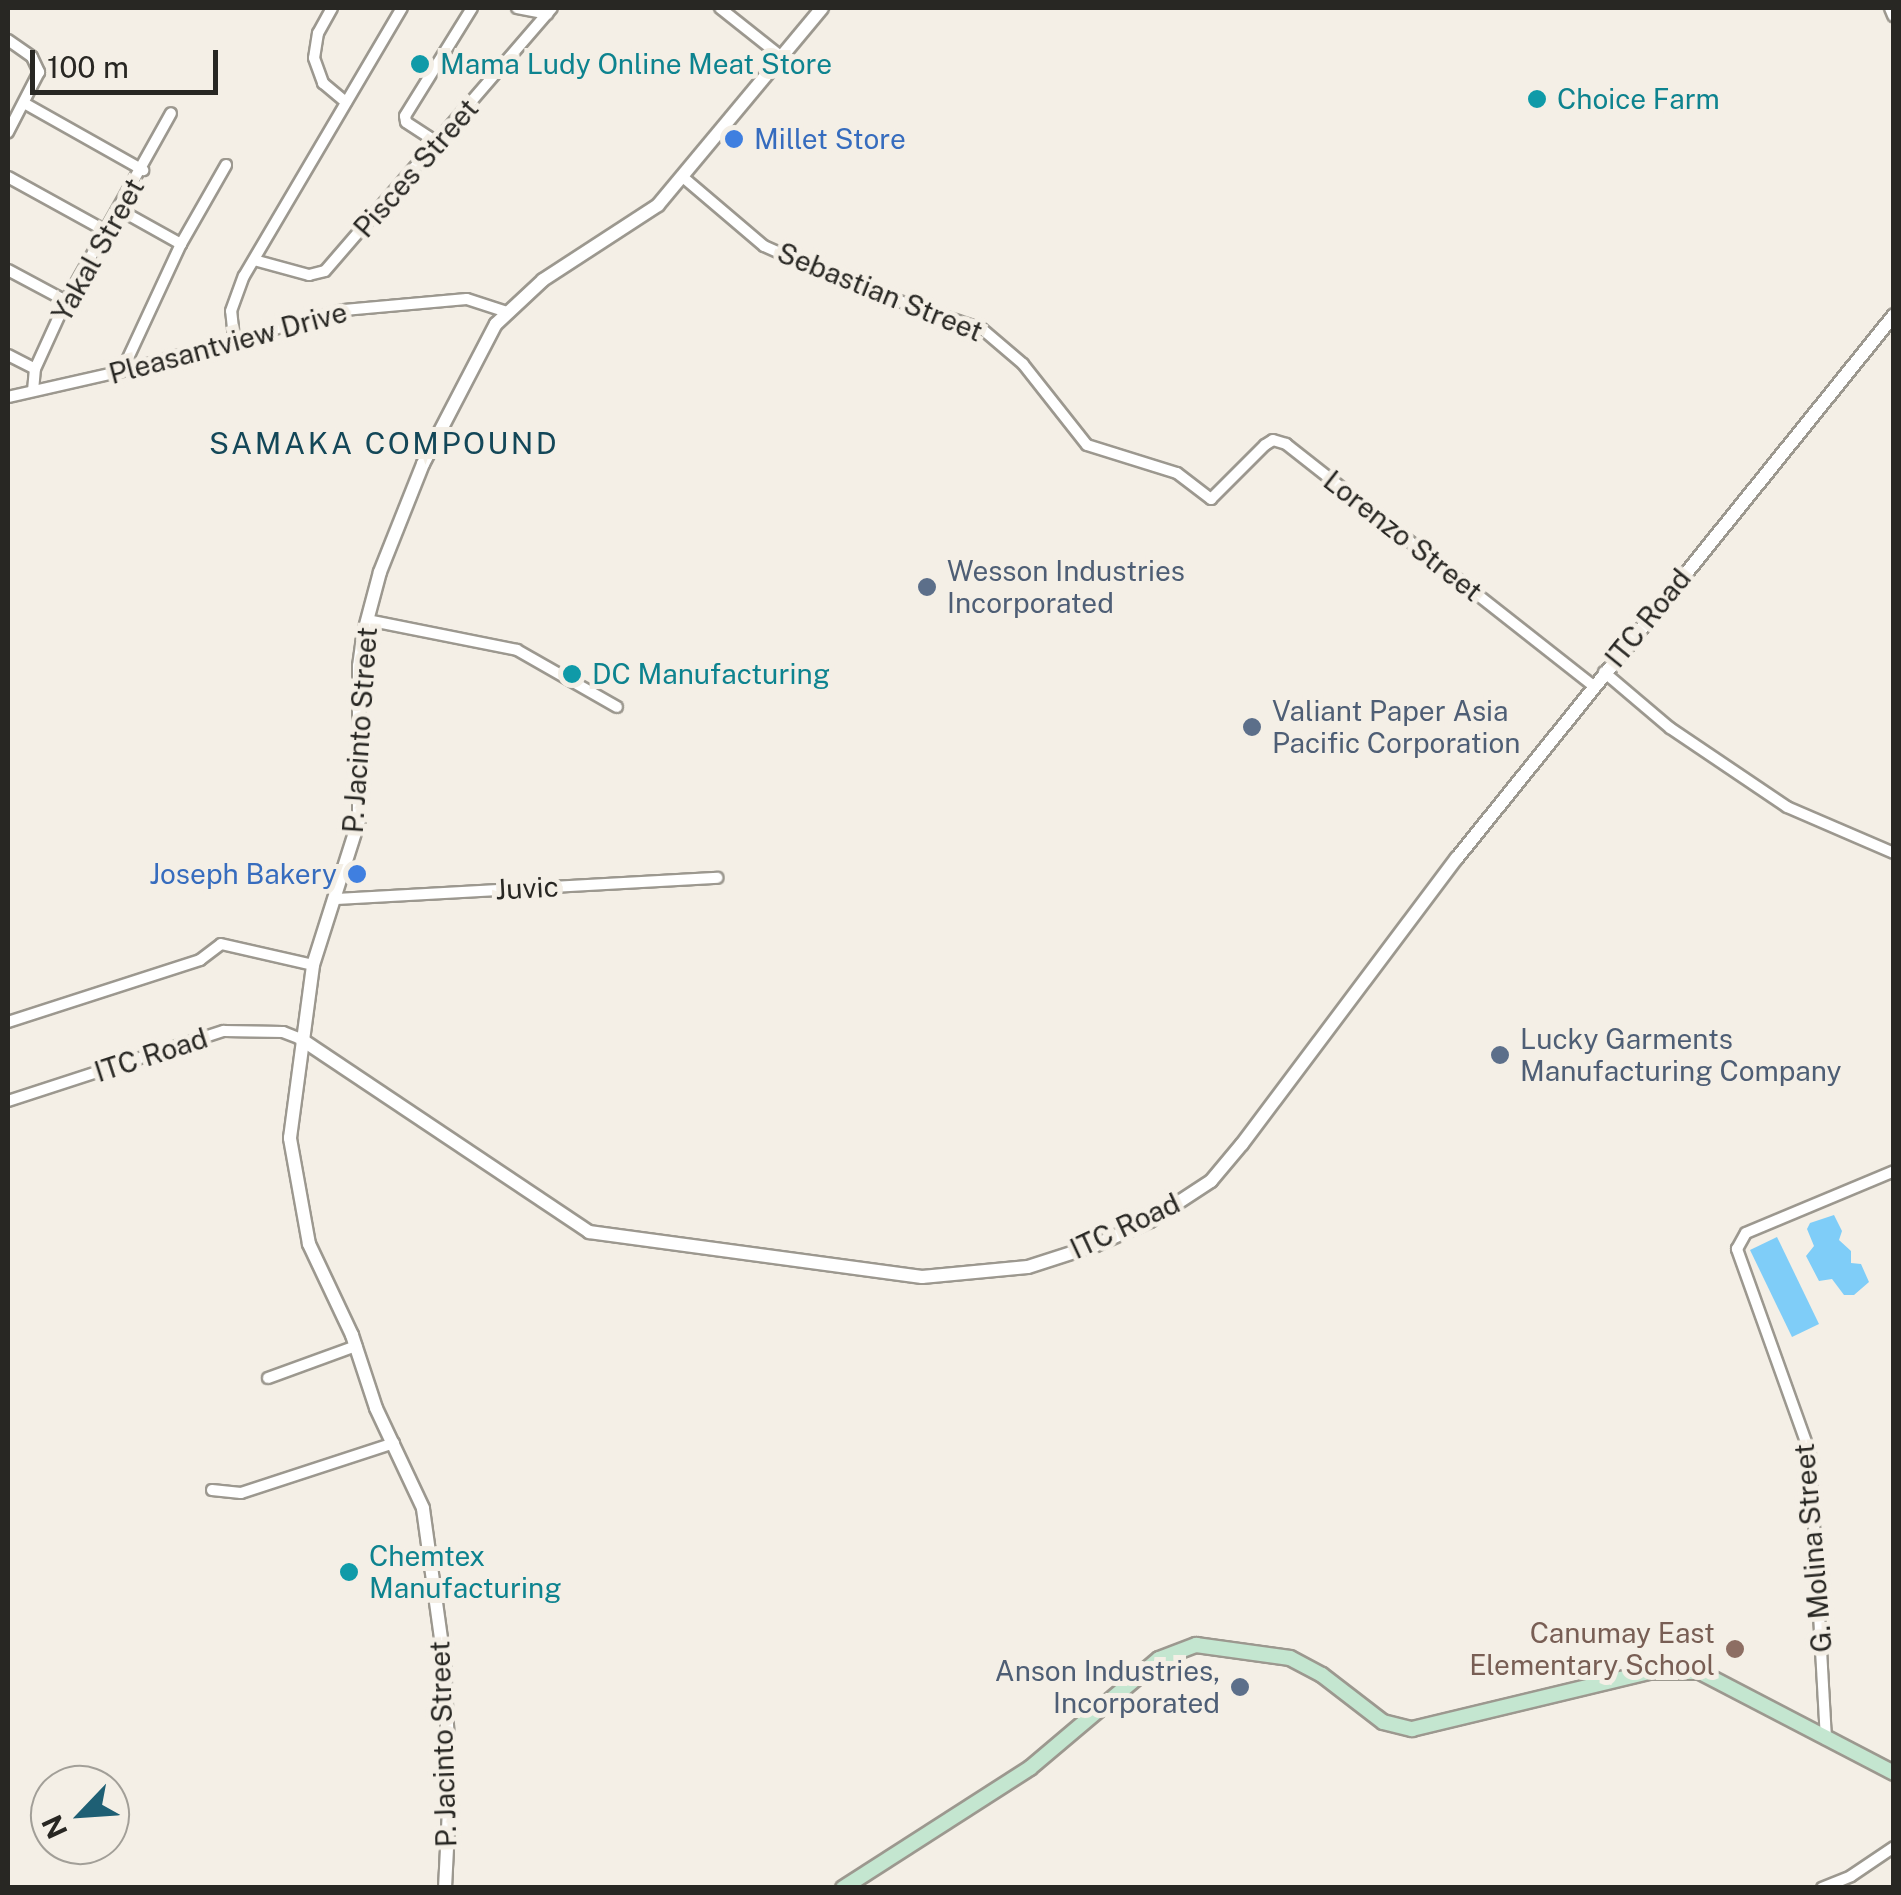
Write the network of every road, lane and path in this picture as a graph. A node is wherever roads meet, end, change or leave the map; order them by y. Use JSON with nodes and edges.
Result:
{"nodes":[{"id":1,"x":332,"y":8,"type":"edge"},
{"id":2,"x":402,"y":8,"type":"edge"},
{"id":3,"x":472,"y":8,"type":"edge"},
{"id":4,"x":517,"y":8,"type":"edge"},
{"id":5,"x":720,"y":8,"type":"edge"},
{"id":6,"x":822,"y":8,"type":"edge"},
{"id":7,"x":1891,"y":8,"type":"edge"},
{"id":8,"x":549,"y":11,"type":"edge"},
{"id":9,"x":1894,"y":15,"type":"edge"},
{"id":10,"x":8,"y":40,"type":"edge"},
{"id":11,"x":783,"y":58,"type":"junction"},
{"id":12,"x":346,"y":102,"type":"junction"},
{"id":13,"x":24,"y":103,"type":"junction"},
{"id":14,"x":171,"y":112,"type":"dead end"},
{"id":15,"x":9,"y":125,"type":"edge"},
{"id":16,"x":438,"y":142,"type":"junction"},
{"id":17,"x":226,"y":165,"type":"dead end"},
{"id":18,"x":143,"y":170,"type":"junction"},
{"id":19,"x":8,"y":177,"type":"edge"},
{"id":20,"x":684,"y":178,"type":"junction"},
{"id":21,"x":120,"y":210,"type":"junction"},
{"id":22,"x":106,"y":231,"type":"junction"},
{"id":23,"x":181,"y":244,"type":"junction"},
{"id":24,"x":254,"y":260,"type":"junction"},
{"id":25,"x":8,"y":270,"type":"edge"},
{"id":26,"x":66,"y":301,"type":"junction"},
{"id":27,"x":507,"y":312,"type":"junction"},
{"id":28,"x":1894,"y":315,"type":"edge"},
{"id":29,"x":234,"y":338,"type":"junction"},
{"id":30,"x":8,"y":355,"type":"edge"},
{"id":31,"x":36,"y":369,"type":"junction"},
{"id":32,"x":122,"y":372,"type":"junction"},
{"id":33,"x":33,"y":391,"type":"junction"},
{"id":34,"x":8,"y":398,"type":"edge"},
{"id":35,"x":1218,"y":497,"type":"joint"},
{"id":36,"x":368,"y":620,"type":"junction"},
{"id":37,"x":1604,"y":672,"type":"junction"},
{"id":38,"x":1593,"y":686,"type":"junction"},
{"id":39,"x":618,"y":706,"type":"dead end"},
{"id":40,"x":1894,"y":853,"type":"edge"},
{"id":41,"x":717,"y":878,"type":"dead end"},
{"id":42,"x":337,"y":898,"type":"junction"},
{"id":43,"x":312,"y":965,"type":"junction"},
{"id":44,"x":8,"y":1022,"type":"edge"},
{"id":45,"x":301,"y":1040,"type":"junction"},
{"id":46,"x":8,"y":1100,"type":"edge"},
{"id":47,"x":1894,"y":1171,"type":"edge"},
{"id":48,"x":356,"y":1346,"type":"junction"},
{"id":49,"x":268,"y":1378,"type":"dead end"},
{"id":50,"x":394,"y":1443,"type":"junction"},
{"id":51,"x":212,"y":1490,"type":"dead end"},
{"id":52,"x":1826,"y":1739,"type":"junction"},
{"id":53,"x":1894,"y":1774,"type":"edge"},
{"id":54,"x":1894,"y":1847,"type":"edge"},
{"id":55,"x":1853,"y":1882,"type":"edge"},
{"id":56,"x":445,"y":1888,"type":"edge"},
{"id":57,"x":843,"y":1888,"type":"edge"},
{"id":58,"x":1822,"y":1888,"type":"edge"}],
"edges":[{"from":1,"to":12,"type":"street"},
{"from":2,"to":12,"type":"street"},
{"from":3,"to":16,"type":"street"},
{"from":4,"to":8,"type":"street"},
{"from":5,"to":11,"type":"street"},
{"from":6,"to":11,"type":"street","name":"P. Jacinto Street"},
{"from":7,"to":9,"type":"street"},
{"from":8,"to":16,"type":"street","name":"Pisces Street"},
{"from":10,"to":13,"type":"street"},
{"from":11,"to":20,"type":"street","name":"P. Jacinto Street"},
{"from":12,"to":24,"type":"street"},
{"from":13,"to":15,"type":"street"},
{"from":13,"to":18,"type":"street"},
{"from":14,"to":18,"type":"street","name":"Yakal Street"},
{"from":16,"to":24,"type":"street","name":"Pisces Street"},
{"from":17,"to":23,"type":"street"},
{"from":18,"to":21,"type":"street","name":"Yakal Street"},
{"from":19,"to":22,"type":"street"},
{"from":20,"to":27,"type":"street","name":"P. Jacinto Street"},
{"from":20,"to":35,"type":"street","name":"Sebastian Street"},
{"from":21,"to":22,"type":"street","name":"Yakal Street"},
{"from":21,"to":23,"type":"street"},
{"from":22,"to":26,"type":"street","name":"Yakal Street"},
{"from":23,"to":32,"type":"street"},
{"from":24,"to":29,"type":"street"},
{"from":25,"to":26,"type":"street"},
{"from":26,"to":31,"type":"street","name":"Yakal Street"},
{"from":27,"to":29,"type":"street","name":"Pleasantview Drive"},
{"from":27,"to":36,"type":"street","name":"P. Jacinto Street"},
{"from":28,"to":37,"type":"street","name":"ITC Road"},
{"from":29,"to":32,"type":"street","name":"Pleasantview Drive"},
{"from":30,"to":31,"type":"street"},
{"from":31,"to":33,"type":"street","name":"Yakal Street"},
{"from":32,"to":33,"type":"street","name":"Pleasantview Drive"},
{"from":33,"to":34,"type":"street","name":"Pleasantview Drive"},
{"from":35,"to":38,"type":"street","name":"Lorenzo Street"},
{"from":36,"to":39,"type":"street"},
{"from":36,"to":42,"type":"street","name":"P. Jacinto Street"},
{"from":37,"to":38,"type":"street","name":"ITC Road"},
{"from":37,"to":40,"type":"street"},
{"from":38,"to":45,"type":"street","name":"ITC Road"},
{"from":41,"to":42,"type":"street","name":"Juvic"},
{"from":42,"to":43,"type":"street","name":"P. Jacinto Street"},
{"from":43,"to":44,"type":"street"},
{"from":43,"to":45,"type":"street","name":"P. Jacinto Street"},
{"from":45,"to":46,"type":"street","name":"ITC Road"},
{"from":45,"to":48,"type":"street","name":"P. Jacinto Street"},
{"from":47,"to":52,"type":"street","name":"G. Molina Street"},
{"from":48,"to":49,"type":"street"},
{"from":48,"to":50,"type":"street","name":"P. Jacinto Street"},
{"from":50,"to":51,"type":"street"},
{"from":50,"to":56,"type":"street","name":"P. Jacinto Street"},
{"from":52,"to":53,"type":"main road"},
{"from":52,"to":57,"type":"main road"},
{"from":54,"to":55,"type":"street"},
{"from":55,"to":58,"type":"street"}]}
